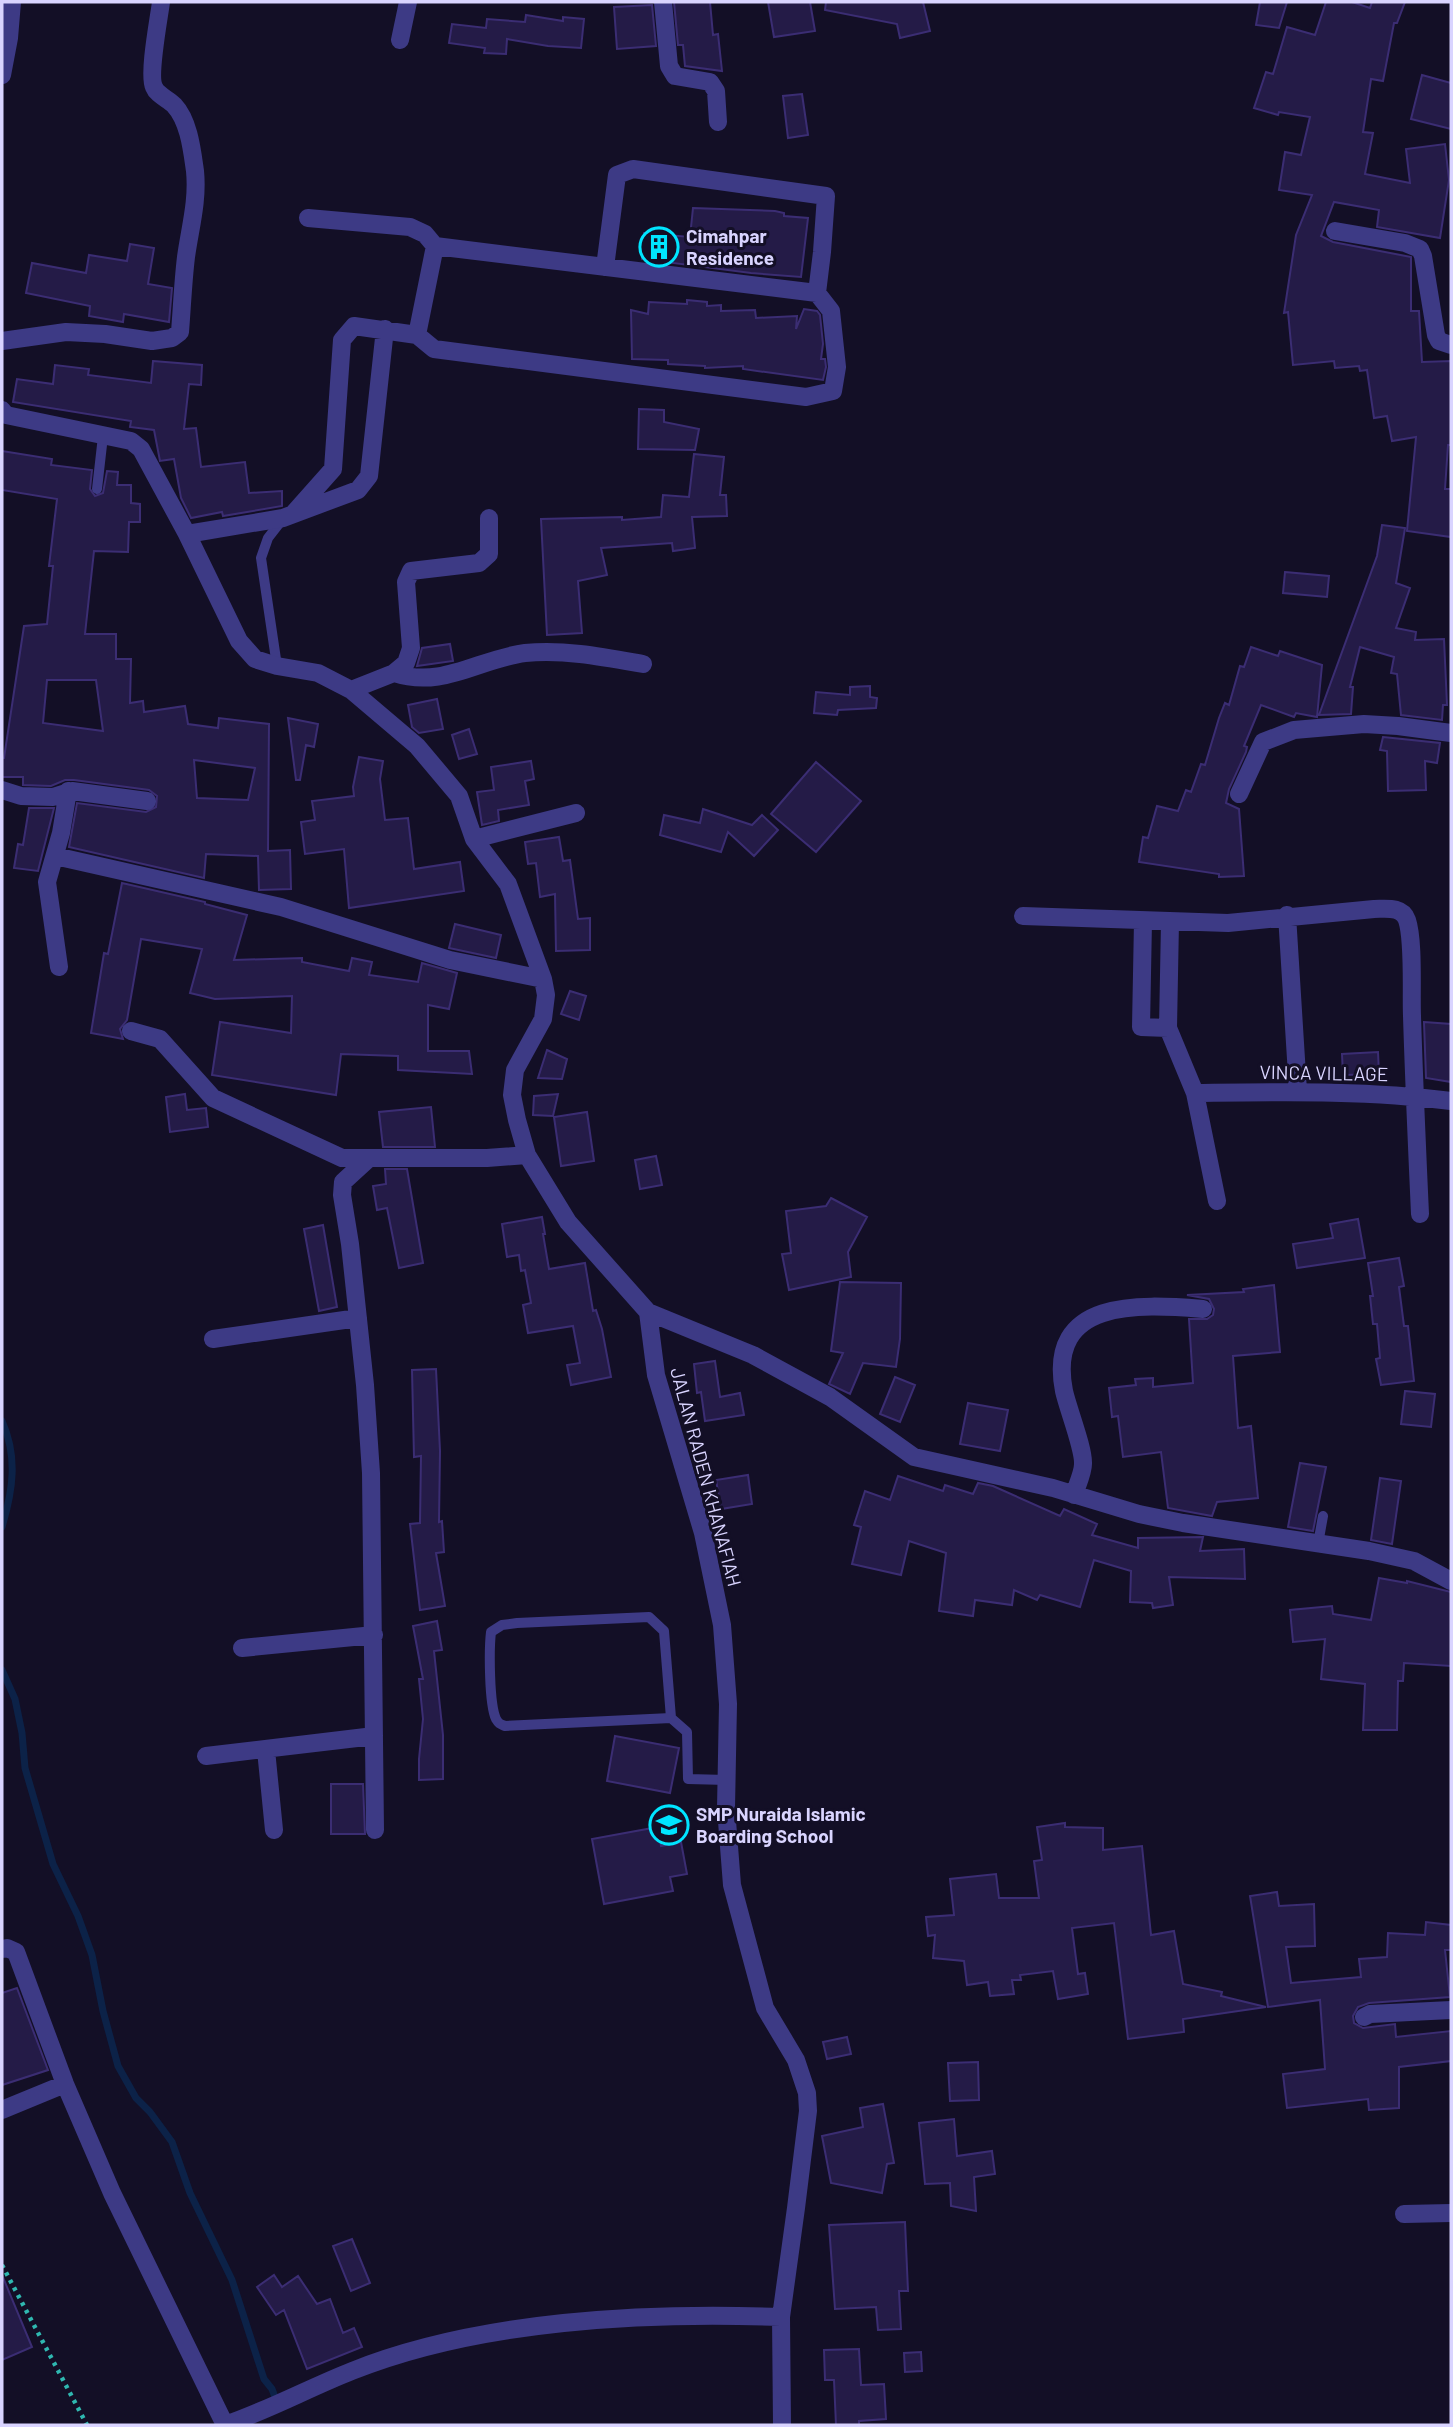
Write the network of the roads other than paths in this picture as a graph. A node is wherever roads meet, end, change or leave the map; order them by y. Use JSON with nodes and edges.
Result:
{"nodes":[{"id":1,"x":12,"y":2,"type":"edge"},
{"id":2,"x":161,"y":2,"type":"edge"},
{"id":3,"x":408,"y":2,"type":"edge"},
{"id":4,"x":663,"y":2,"type":"edge"},
{"id":5,"x":400,"y":40,"type":"dead end"},
{"id":6,"x":2,"y":75,"type":"edge"},
{"id":7,"x":718,"y":122,"type":"dead end"},
{"id":8,"x":308,"y":218,"type":"dead end"},
{"id":9,"x":1335,"y":231,"type":"dead end"},
{"id":10,"x":435,"y":246,"type":"junction"},
{"id":11,"x":605,"y":267,"type":"junction"},
{"id":12,"x":817,"y":293,"type":"junction"},
{"id":13,"x":385,"y":330,"type":"junction"},
{"id":14,"x":417,"y":335,"type":"junction"},
{"id":15,"x":2,"y":341,"type":"edge"},
{"id":16,"x":1451,"y":345,"type":"edge"},
{"id":17,"x":2,"y":410,"type":"edge"},
{"id":18,"x":103,"y":436,"type":"junction"},
{"id":19,"x":97,"y":489,"type":"dead end"},
{"id":20,"x":288,"y":516,"type":"junction"},
{"id":21,"x":489,"y":518,"type":"dead end"},
{"id":22,"x":187,"y":534,"type":"junction"},
{"id":23,"x":643,"y":664,"type":"dead end"},
{"id":24,"x":277,"y":666,"type":"junction"},
{"id":25,"x":394,"y":673,"type":"junction"},
{"id":26,"x":351,"y":690,"type":"junction"},
{"id":27,"x":1451,"y":733,"type":"edge"},
{"id":28,"x":2,"y":790,"type":"edge"},
{"id":29,"x":68,"y":791,"type":"junction"},
{"id":30,"x":1239,"y":794,"type":"dead end"},
{"id":31,"x":147,"y":801,"type":"dead end"},
{"id":32,"x":576,"y":813,"type":"dead end"},
{"id":33,"x":474,"y":839,"type":"junction"},
{"id":34,"x":55,"y":856,"type":"junction"},
{"id":35,"x":1287,"y":915,"type":"junction"},
{"id":36,"x":1023,"y":916,"type":"dead end"},
{"id":37,"x":1143,"y":921,"type":"junction"},
{"id":38,"x":1170,"y":922,"type":"junction"},
{"id":39,"x":59,"y":967,"type":"dead end"},
{"id":40,"x":543,"y":979,"type":"junction"},
{"id":41,"x":1168,"y":1028,"type":"junction"},
{"id":42,"x":131,"y":1031,"type":"dead end"},
{"id":43,"x":1298,"y":1091,"type":"junction"},
{"id":44,"x":1195,"y":1093,"type":"junction"},
{"id":45,"x":1414,"y":1096,"type":"junction"},
{"id":46,"x":1451,"y":1101,"type":"edge"},
{"id":47,"x":527,"y":1155,"type":"junction"},
{"id":48,"x":367,"y":1160,"type":"junction"},
{"id":49,"x":1217,"y":1201,"type":"dead end"},
{"id":50,"x":1420,"y":1214,"type":"dead end"},
{"id":51,"x":1203,"y":1309,"type":"dead end"},
{"id":52,"x":648,"y":1312,"type":"junction"},
{"id":53,"x":358,"y":1318,"type":"junction"},
{"id":54,"x":213,"y":1339,"type":"dead end"},
{"id":55,"x":1074,"y":1495,"type":"junction"},
{"id":56,"x":1323,"y":1516,"type":"dead end"},
{"id":57,"x":1318,"y":1544,"type":"junction"},
{"id":58,"x":1451,"y":1581,"type":"edge"},
{"id":59,"x":374,"y":1635,"type":"junction"},
{"id":60,"x":243,"y":1648,"type":"dead end"},
{"id":61,"x":671,"y":1718,"type":"junction"},
{"id":62,"x":374,"y":1736,"type":"junction"},
{"id":63,"x":266,"y":1750,"type":"junction"},
{"id":64,"x":206,"y":1756,"type":"dead end"},
{"id":65,"x":727,"y":1780,"type":"junction"},
{"id":66,"x":274,"y":1830,"type":"dead end"},
{"id":67,"x":375,"y":1830,"type":"dead end"},
{"id":68,"x":2,"y":1949,"type":"edge"},
{"id":69,"x":1451,"y":2010,"type":"edge"},
{"id":70,"x":1364,"y":2017,"type":"dead end"},
{"id":71,"x":65,"y":2084,"type":"junction"},
{"id":72,"x":2,"y":2110,"type":"edge"},
{"id":73,"x":1451,"y":2213,"type":"edge"},
{"id":74,"x":1404,"y":2214,"type":"dead end"},
{"id":75,"x":781,"y":2317,"type":"junction"},
{"id":76,"x":225,"y":2425,"type":"edge"},
{"id":77,"x":782,"y":2425,"type":"edge"}],
"edges":[{"from":1,"to":6,"type":"street"},
{"from":2,"to":15,"type":"street"},
{"from":3,"to":5,"type":"street"},
{"from":4,"to":7,"type":"street"},
{"from":8,"to":10,"type":"street"},
{"from":9,"to":16,"type":"street"},
{"from":10,"to":11,"type":"street"},
{"from":10,"to":14,"type":"street"},
{"from":11,"to":12,"type":"street"},
{"from":11,"to":12,"type":"street"},
{"from":12,"to":14,"type":"street"},
{"from":13,"to":14,"type":"street"},
{"from":13,"to":20,"type":"street"},
{"from":13,"to":20,"type":"street"},
{"from":17,"to":18,"type":"street"},
{"from":18,"to":19,"type":"lane"},
{"from":18,"to":22,"type":"street"},
{"from":20,"to":22,"type":"street"},
{"from":20,"to":24,"type":"lane"},
{"from":21,"to":25,"type":"street"},
{"from":22,"to":24,"type":"street"},
{"from":23,"to":25,"type":"street"},
{"from":24,"to":26,"type":"street"},
{"from":25,"to":26,"type":"street"},
{"from":26,"to":33,"type":"street"},
{"from":27,"to":30,"type":"street"},
{"from":28,"to":29,"type":"street"},
{"from":29,"to":31,"type":"street"},
{"from":29,"to":34,"type":"street"},
{"from":32,"to":33,"type":"street"},
{"from":33,"to":40,"type":"street"},
{"from":34,"to":39,"type":"street"},
{"from":34,"to":40,"type":"street"},
{"from":35,"to":38,"type":"street"},
{"from":35,"to":43,"type":"street"},
{"from":35,"to":45,"type":"street"},
{"from":36,"to":37,"type":"street"},
{"from":37,"to":38,"type":"street"},
{"from":37,"to":41,"type":"street"},
{"from":38,"to":41,"type":"street"},
{"from":40,"to":47,"type":"street"},
{"from":41,"to":44,"type":"street"},
{"from":42,"to":48,"type":"street"},
{"from":43,"to":44,"type":"street","name":"VINCA VILLAGE"},
{"from":43,"to":45,"type":"street","name":"VINCA VILLAGE"},
{"from":44,"to":49,"type":"street"},
{"from":45,"to":46,"type":"street","name":"VINCA VILLAGE"},
{"from":45,"to":50,"type":"street"},
{"from":47,"to":48,"type":"street"},
{"from":47,"to":52,"type":"street"},
{"from":48,"to":53,"type":"street"},
{"from":51,"to":55,"type":"street"},
{"from":52,"to":55,"type":"street"},
{"from":52,"to":65,"type":"street","name":"JALAN RADEN KHANAFIAH"},
{"from":53,"to":54,"type":"street"},
{"from":53,"to":59,"type":"street"},
{"from":55,"to":57,"type":"street"},
{"from":56,"to":57,"type":"lane"},
{"from":57,"to":58,"type":"street"},
{"from":59,"to":60,"type":"street"},
{"from":59,"to":62,"type":"street"},
{"from":61,"to":61,"type":"lane"},
{"from":61,"to":65,"type":"lane"},
{"from":62,"to":63,"type":"street"},
{"from":62,"to":67,"type":"street"},
{"from":63,"to":64,"type":"street"},
{"from":63,"to":66,"type":"street"},
{"from":65,"to":75,"type":"street","name":"JALAN RADEN KHANAFIAH"},
{"from":68,"to":71,"type":"street"},
{"from":69,"to":70,"type":"street"},
{"from":71,"to":72,"type":"street"},
{"from":71,"to":76,"type":"street"},
{"from":73,"to":74,"type":"street"},
{"from":75,"to":76,"type":"street"},
{"from":75,"to":77,"type":"street","name":"JALAN RADEN KHANAFIAH"}]}
